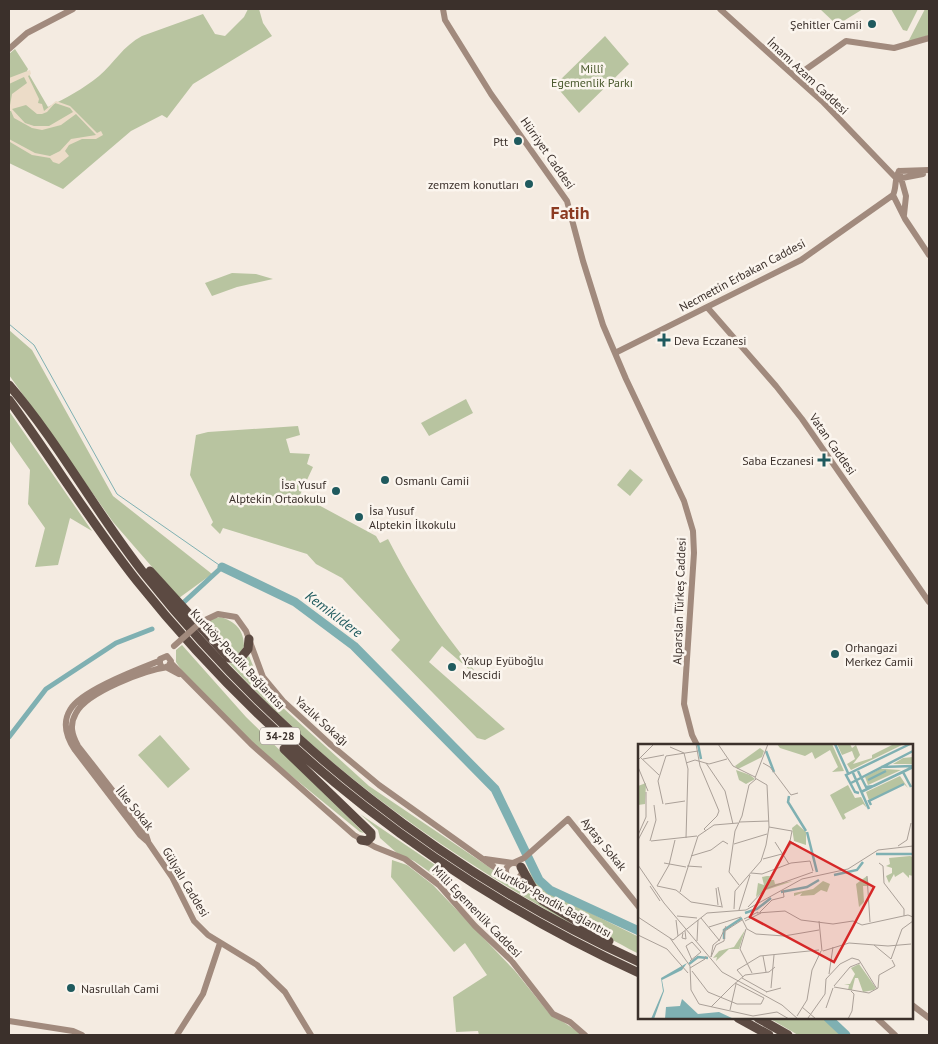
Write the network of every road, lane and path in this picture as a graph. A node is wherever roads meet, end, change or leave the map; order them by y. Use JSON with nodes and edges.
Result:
{"nodes":[{"id":1,"x":73,"y":9,"type":"edge"},
{"id":2,"x":443,"y":9,"type":"edge"},
{"id":3,"x":720,"y":9,"type":"edge"},
{"id":4,"x":929,"y":38,"type":"edge"},
{"id":5,"x":9,"y":49,"type":"edge"},
{"id":6,"x":795,"y":77,"type":"junction"},
{"id":7,"x":929,"y":172,"type":"edge"},
{"id":8,"x":899,"y":175,"type":"junction"},
{"id":9,"x":905,"y":192,"type":"junction"},
{"id":10,"x":895,"y":197,"type":"junction"},
{"id":11,"x":905,"y":200,"type":"junction"},
{"id":12,"x":905,"y":219,"type":"junction"},
{"id":13,"x":929,"y":255,"type":"edge"},
{"id":14,"x":707,"y":307,"type":"junction"},
{"id":15,"x":615,"y":353,"type":"junction"},
{"id":16,"x":9,"y":385,"type":"edge"},
{"id":17,"x":9,"y":400,"type":"edge"},
{"id":18,"x":108,"y":525,"type":"junction"},
{"id":19,"x":929,"y":602,"type":"edge"},
{"id":20,"x":249,"y":639,"type":"junction"},
{"id":21,"x":166,"y":662,"type":"junction"},
{"id":22,"x":219,"y":676,"type":"junction"},
{"id":23,"x":696,"y":744,"type":"edge"},
{"id":24,"x":279,"y":770,"type":"junction"},
{"id":25,"x":361,"y":840,"type":"junction"},
{"id":26,"x":148,"y":842,"type":"joint"},
{"id":27,"x":375,"y":849,"type":"junction"},
{"id":28,"x":484,"y":859,"type":"junction"},
{"id":29,"x":519,"y":862,"type":"junction"},
{"id":30,"x":508,"y":877,"type":"junction"},
{"id":31,"x":638,"y":906,"type":"edge"},
{"id":32,"x":220,"y":943,"type":"junction"},
{"id":33,"x":637,"y":961,"type":"edge"},
{"id":34,"x":638,"y":972,"type":"edge"},
{"id":35,"x":913,"y":1006,"type":"edge"},
{"id":36,"x":929,"y":1018,"type":"edge"},
{"id":37,"x":740,"y":1019,"type":"edge"},
{"id":38,"x":760,"y":1019,"type":"edge"},
{"id":39,"x":878,"y":1019,"type":"edge"},
{"id":40,"x":9,"y":1021,"type":"edge"},
{"id":41,"x":82,"y":1035,"type":"edge"},
{"id":42,"x":177,"y":1035,"type":"edge"},
{"id":43,"x":311,"y":1035,"type":"edge"},
{"id":44,"x":585,"y":1035,"type":"edge"},
{"id":45,"x":769,"y":1035,"type":"edge"},
{"id":46,"x":788,"y":1035,"type":"edge"},
{"id":47,"x":895,"y":1035,"type":"edge"}],
"edges":[{"from":1,"to":5,"type":"street"},
{"from":2,"to":15,"type":"street","name":"Hürriyet Caddesi"},
{"from":3,"to":6,"type":"street","name":"İmamı Azam Caddesi"},
{"from":4,"to":6,"type":"street"},
{"from":6,"to":8,"type":"street","name":"İmamı Azam Caddesi"},
{"from":7,"to":8,"type":"street"},
{"from":8,"to":9,"type":"street"},
{"from":8,"to":10,"type":"street"},
{"from":9,"to":10,"type":"street"},
{"from":9,"to":11,"type":"street"},
{"from":10,"to":11,"type":"street","name":"Necmettin Erbakan Caddesi"},
{"from":10,"to":12,"type":"street"},
{"from":10,"to":14,"type":"street","name":"Necmettin Erbakan Caddesi"},
{"from":11,"to":12,"type":"street"},
{"from":12,"to":13,"type":"street"},
{"from":14,"to":15,"type":"street","name":"Necmettin Erbakan Caddesi"},
{"from":14,"to":19,"type":"street","name":"Vatan Caddesi"},
{"from":15,"to":23,"type":"street","name":"Alparslan Türkeş Caddesi"},
{"from":16,"to":18,"type":"highway","name":"Kurtköy-Pendik Bağlantısı","number":"34-28"},
{"from":17,"to":22,"type":"highway","name":"Kurtköy-Pendik Bağlantısı","number":"34-28"},
{"from":18,"to":20,"type":"highway"},
{"from":18,"to":33,"type":"highway","name":"Kurtköy-Pendik Bağlantısı","number":"34-28"},
{"from":20,"to":21,"type":"street","name":"Yazlık Sokağı","bridge":true},
{"from":20,"to":28,"type":"street","name":"Yazlık Sokağı"},
{"from":21,"to":24,"type":"street","name":"Milli Egemenlik Caddesi"},
{"from":21,"to":26,"type":"street","name":"İlke Sokak"},
{"from":22,"to":25,"type":"highway"},
{"from":22,"to":34,"type":"highway","name":"Kurtköy-Pendik Bağlantısı","number":"34-28"},
{"from":24,"to":25,"type":"street","name":"Milli Egemenlik Caddesi"},
{"from":24,"to":27,"type":"street","name":"Milli Egemenlik Caddesi"},
{"from":25,"to":27,"type":"street","name":"Milli Egemenlik Caddesi"},
{"from":26,"to":32,"type":"street","name":"Gülyalı Caddesi"},
{"from":27,"to":44,"type":"street","name":"Milli Egemenlik Caddesi"},
{"from":28,"to":29,"type":"street","name":"Yazlık Sokağı"},
{"from":28,"to":30,"type":"street","name":"Yazlık Sokağı"},
{"from":29,"to":30,"type":"street"},
{"from":29,"to":30,"type":"street"},
{"from":29,"to":31,"type":"street","name":"Aytaşı Sokak"},
{"from":29,"to":33,"type":"highway"},
{"from":32,"to":42,"type":"street"},
{"from":32,"to":43,"type":"street","name":"Gülyalı Caddesi"},
{"from":35,"to":36,"type":"street"},
{"from":37,"to":45,"type":"highway"},
{"from":38,"to":46,"type":"highway"},
{"from":39,"to":47,"type":"street"},
{"from":40,"to":41,"type":"street"}]}
